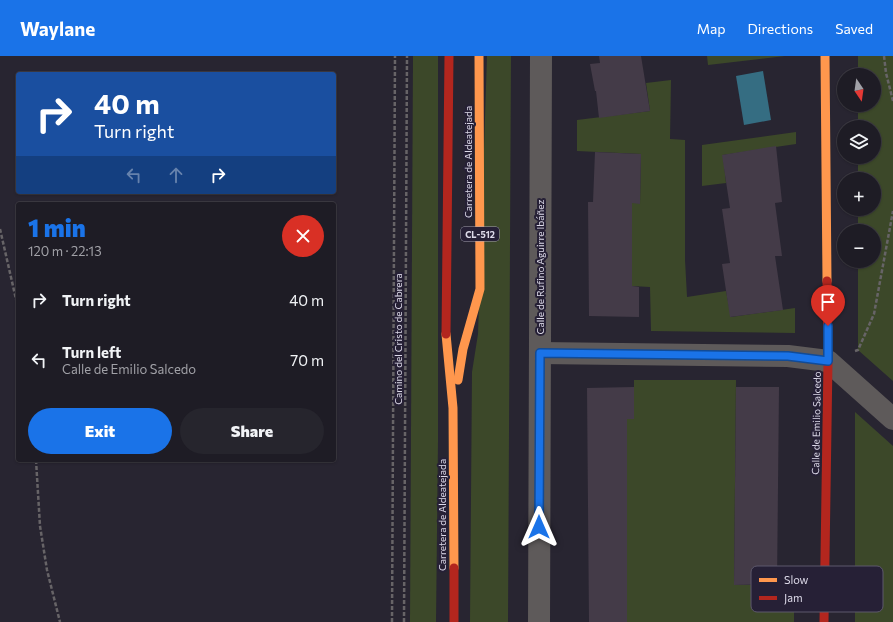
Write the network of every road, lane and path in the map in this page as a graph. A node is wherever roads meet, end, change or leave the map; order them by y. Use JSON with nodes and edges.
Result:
{"nodes":[{"id":1,"x":395,"y":56,"type":"edge"},
{"id":2,"x":407,"y":56,"type":"edge"},
{"id":3,"x":449,"y":56,"type":"edge"},
{"id":4,"x":456,"y":56,"type":"edge"},
{"id":5,"x":479,"y":56,"type":"edge"},
{"id":6,"x":541,"y":56,"type":"edge"},
{"id":7,"x":825,"y":56,"type":"edge"},
{"id":8,"x":884,"y":56,"type":"edge"},
{"id":9,"x":450,"y":84,"type":"junction"},
{"id":10,"x":893,"y":102,"type":"edge"},
{"id":11,"x":893,"y":211,"type":"edge"},
{"id":12,"x":0,"y":229,"type":"edge"},
{"id":13,"x":16,"y":299,"type":"edge"},
{"id":14,"x":540,"y":353,"type":"junction"},
{"id":15,"x":851,"y":353,"type":"dead end"},
{"id":16,"x":828,"y":361,"type":"junction"},
{"id":17,"x":453,"y":408,"type":"junction"},
{"id":18,"x":893,"y":419,"type":"edge"},
{"id":19,"x":36,"y":462,"type":"edge"},
{"id":20,"x":825,"y":566,"type":"edge"},
{"id":21,"x":824,"y":612,"type":"edge"},
{"id":22,"x":60,"y":622,"type":"edge"},
{"id":23,"x":392,"y":622,"type":"edge"},
{"id":24,"x":404,"y":622,"type":"edge"},
{"id":25,"x":454,"y":622,"type":"edge"},
{"id":26,"x":539,"y":622,"type":"edge"},
{"id":27,"x":824,"y":622,"type":"edge"}],
"edges":[{"from":1,"to":23,"type":"path"},
{"from":2,"to":24,"type":"path","name":"Camino del Cristo de Cabrera"},
{"from":3,"to":9,"type":"main road","name":"Carretera de Aldeatejada","number":"CL-512"},
{"from":4,"to":9,"type":"main road"},
{"from":5,"to":17,"type":"main road","name":"Carretera de Aldeatejada","number":"CL-512"},
{"from":6,"to":14,"type":"street","name":"Calle de Rufino Aguirre Ibáñez"},
{"from":7,"to":16,"type":"main road","name":"Calle de Emilio Salcedo"},
{"from":8,"to":10,"type":"path"},
{"from":9,"to":17,"type":"main road","name":"Carretera de Aldeatejada","number":"CL-512"},
{"from":11,"to":15,"type":"path"},
{"from":12,"to":13,"type":"path"},
{"from":14,"to":16,"type":"street"},
{"from":14,"to":26,"type":"street","name":"Calle de Rufino Aguirre Ibáñez"},
{"from":16,"to":18,"type":"street"},
{"from":16,"to":20,"type":"main road","name":"Calle de Emilio Salcedo"},
{"from":17,"to":25,"type":"main road","name":"Carretera de Aldeatejada","number":"CL-512"},
{"from":19,"to":22,"type":"path"},
{"from":21,"to":27,"type":"main road","name":"Calle de Emilio Salcedo"}]}
